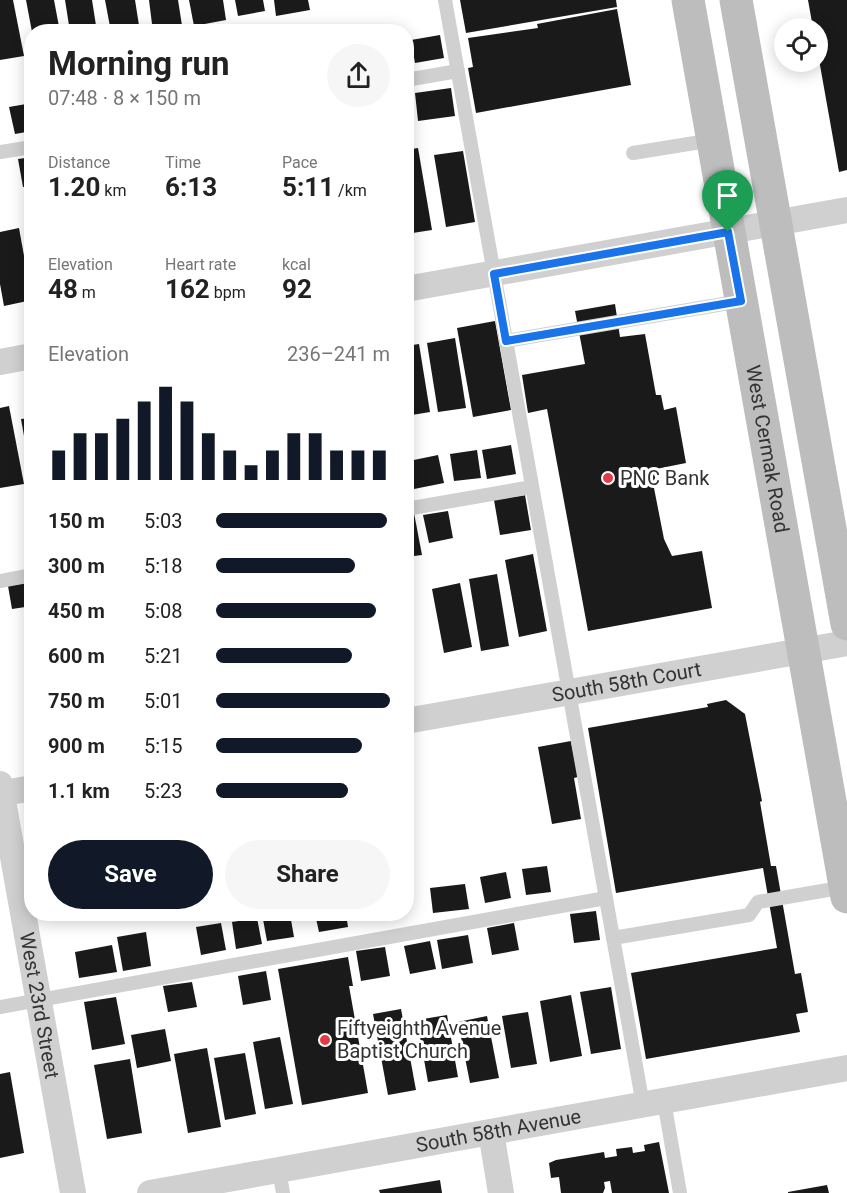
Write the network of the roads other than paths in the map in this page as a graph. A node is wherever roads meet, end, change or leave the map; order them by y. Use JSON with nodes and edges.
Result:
{"nodes":[{"id":1,"x":445,"y":0,"type":"edge"},
{"id":2,"x":688,"y":0,"type":"edge"},
{"id":3,"x":736,"y":0,"type":"edge"},
{"id":4,"x":458,"y":71,"type":"junction"},
{"id":5,"x":414,"y":79,"type":"edge"},
{"id":6,"x":713,"y":140,"type":"junction"},
{"id":7,"x":24,"y":148,"type":"edge"},
{"id":8,"x":0,"y":152,"type":"edge"},
{"id":9,"x":633,"y":153,"type":"dead end"},
{"id":10,"x":847,"y":210,"type":"edge"},
{"id":11,"x":775,"y":223,"type":"junction"},
{"id":12,"x":728,"y":232,"type":"junction"},
{"id":13,"x":494,"y":274,"type":"junction"},
{"id":14,"x":414,"y":288,"type":"edge"},
{"id":15,"x":741,"y":301,"type":"junction"},
{"id":16,"x":506,"y":341,"type":"junction"},
{"id":17,"x":24,"y":358,"type":"edge"},
{"id":18,"x":0,"y":362,"type":"edge"},
{"id":19,"x":532,"y":487,"type":"junction"},
{"id":20,"x":414,"y":508,"type":"edge"},
{"id":21,"x":24,"y":576,"type":"edge"},
{"id":22,"x":0,"y":581,"type":"edge"},
{"id":23,"x":847,"y":624,"type":"edge"},
{"id":24,"x":847,"y":643,"type":"edge"},
{"id":25,"x":804,"y":650,"type":"junction"},
{"id":26,"x":569,"y":692,"type":"junction"},
{"id":27,"x":414,"y":720,"type":"edge"},
{"id":28,"x":24,"y":790,"type":"edge"},
{"id":29,"x":1,"y":791,"type":"edge"},
{"id":30,"x":846,"y":892,"type":"edge"},
{"id":31,"x":606,"y":898,"type":"junction"},
{"id":32,"x":24,"y":918,"type":"edge"},
{"id":33,"x":25,"y":921,"type":"edge"},
{"id":34,"x":613,"y":938,"type":"junction"},
{"id":35,"x":39,"y":1000,"type":"junction"},
{"id":36,"x":0,"y":1006,"type":"edge"},
{"id":37,"x":847,"y":1068,"type":"edge"},
{"id":38,"x":653,"y":1103,"type":"junction"},
{"id":39,"x":491,"y":1132,"type":"junction"},
{"id":40,"x":281,"y":1181,"type":"edge"},
{"id":41,"x":73,"y":1193,"type":"edge"},
{"id":42,"x":150,"y":1193,"type":"edge"},
{"id":43,"x":501,"y":1193,"type":"edge"},
{"id":44,"x":680,"y":1193,"type":"edge"}],
"edges":[{"from":1,"to":4,"type":"lane"},
{"from":2,"to":6,"type":"main road","name":"West Cermak Road"},
{"from":3,"to":11,"type":"main road"},
{"from":4,"to":5,"type":"lane"},
{"from":4,"to":13,"type":"lane"},
{"from":6,"to":9,"type":"lane"},
{"from":6,"to":12,"type":"main road","name":"West Cermak Road"},
{"from":7,"to":8,"type":"lane"},
{"from":10,"to":11,"type":"street"},
{"from":11,"to":12,"type":"street"},
{"from":11,"to":23,"type":"main road"},
{"from":12,"to":13,"type":"street"},
{"from":12,"to":15,"type":"main road","name":"West Cermak Road"},
{"from":13,"to":14,"type":"street"},
{"from":13,"to":16,"type":"lane"},
{"from":15,"to":16,"type":"lane"},
{"from":15,"to":25,"type":"main road","name":"West Cermak Road"},
{"from":16,"to":19,"type":"lane"},
{"from":17,"to":18,"type":"street"},
{"from":19,"to":20,"type":"lane"},
{"from":19,"to":26,"type":"lane"},
{"from":21,"to":22,"type":"lane"},
{"from":24,"to":25,"type":"street","name":"South 58th Court"},
{"from":25,"to":26,"type":"street","name":"South 58th Court"},
{"from":25,"to":30,"type":"main road","name":"West Cermak Road"},
{"from":26,"to":27,"type":"street","name":"South 58th Court"},
{"from":26,"to":31,"type":"lane"},
{"from":28,"to":29,"type":"street"},
{"from":29,"to":32,"type":"street","name":"West 23rd Street"},
{"from":30,"to":34,"type":"lane"},
{"from":31,"to":34,"type":"lane"},
{"from":31,"to":35,"type":"lane"},
{"from":33,"to":35,"type":"street","name":"West 23rd Street"},
{"from":34,"to":38,"type":"lane"},
{"from":35,"to":36,"type":"lane"},
{"from":35,"to":41,"type":"street","name":"West 23rd Street"},
{"from":37,"to":38,"type":"street","name":"South 58th Avenue"},
{"from":38,"to":39,"type":"street","name":"South 58th Avenue"},
{"from":38,"to":44,"type":"lane"},
{"from":39,"to":40,"type":"street","name":"South 58th Avenue"},
{"from":39,"to":43,"type":"street"},
{"from":40,"to":42,"type":"street","name":"South 58th Avenue"}]}
